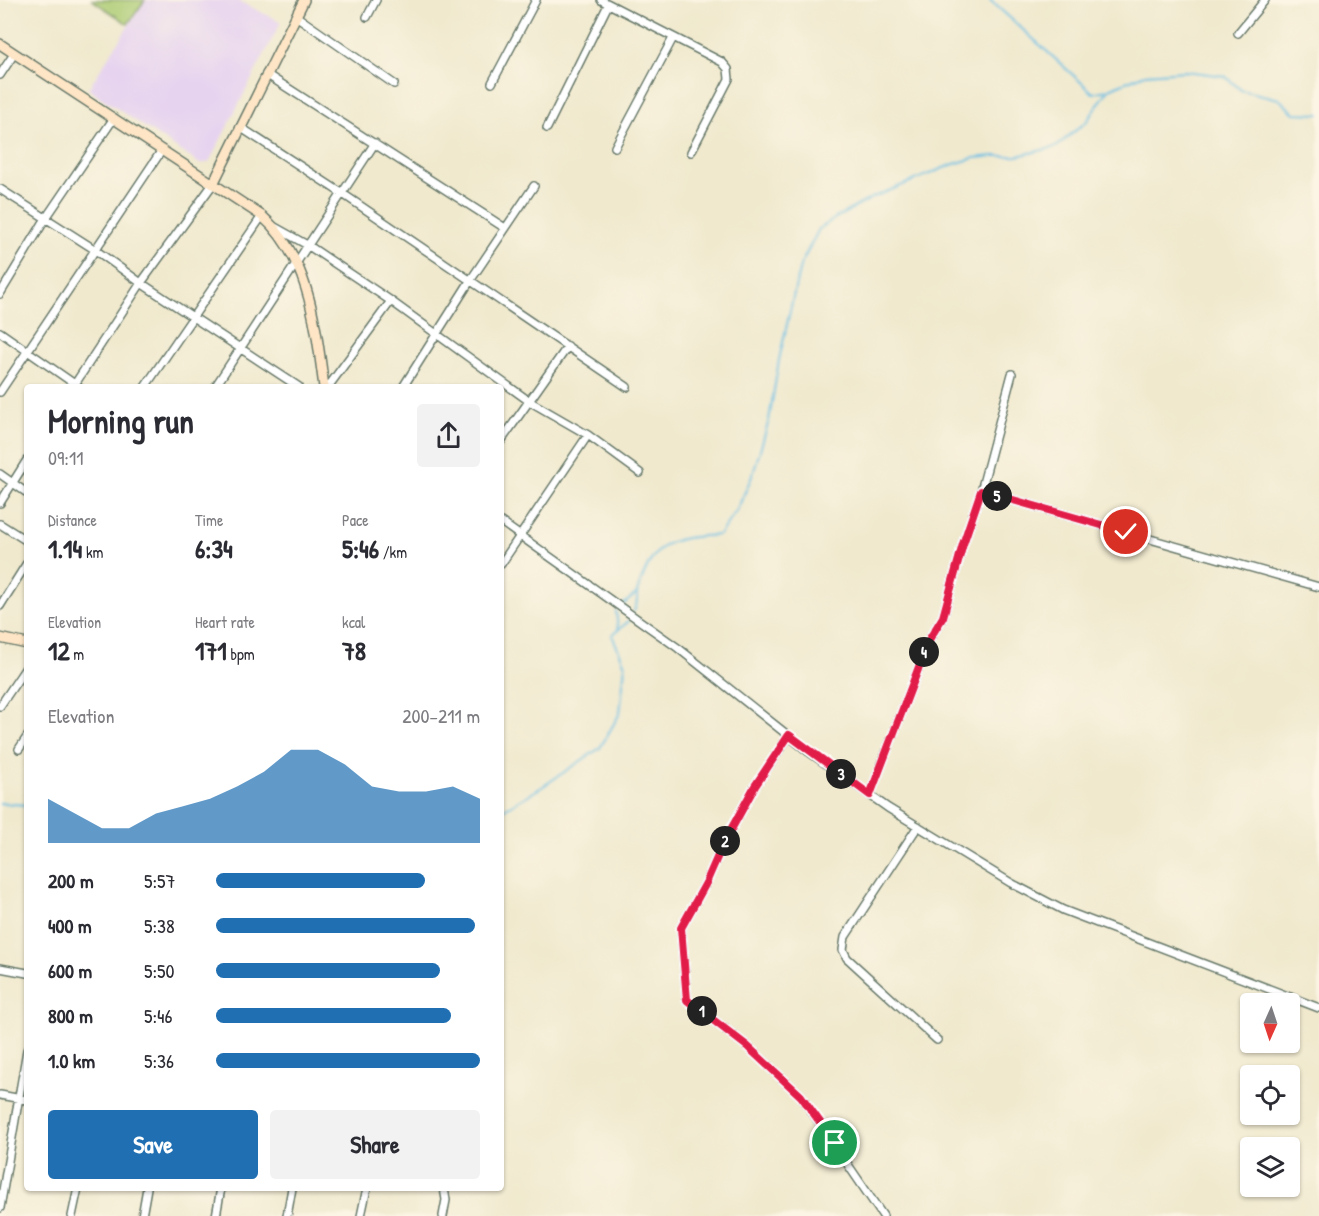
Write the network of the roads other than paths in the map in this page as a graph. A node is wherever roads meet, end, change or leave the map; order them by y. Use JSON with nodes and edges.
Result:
{"nodes":[{"id":1,"x":304,"y":0,"type":"edge"},
{"id":2,"x":376,"y":0,"type":"edge"},
{"id":3,"x":536,"y":0,"type":"edge"},
{"id":4,"x":601,"y":0,"type":"edge"},
{"id":5,"x":1265,"y":0,"type":"edge"},
{"id":6,"x":608,"y":5,"type":"junction"},
{"id":7,"x":296,"y":16,"type":"junction"},
{"id":8,"x":367,"y":16,"type":"dead end"},
{"id":9,"x":1238,"y":33,"type":"dead end"},
{"id":10,"x":673,"y":38,"type":"junction"},
{"id":11,"x":0,"y":44,"type":"edge"},
{"id":12,"x":14,"y":54,"type":"junction"},
{"id":13,"x":266,"y":74,"type":"junction"},
{"id":14,"x":0,"y":75,"type":"edge"},
{"id":15,"x":492,"y":83,"type":"dead end"},
{"id":16,"x":394,"y":84,"type":"dead end"},
{"id":17,"x":114,"y":118,"type":"junction"},
{"id":18,"x":240,"y":127,"type":"junction"},
{"id":19,"x":547,"y":128,"type":"dead end"},
{"id":20,"x":375,"y":143,"type":"junction"},
{"id":21,"x":615,"y":147,"type":"dead end"},
{"id":22,"x":162,"y":150,"type":"junction"},
{"id":23,"x":692,"y":152,"type":"dead end"},
{"id":24,"x":213,"y":184,"type":"junction"},
{"id":25,"x":534,"y":186,"type":"dead end"},
{"id":26,"x":0,"y":189,"type":"edge"},
{"id":27,"x":343,"y":194,"type":"junction"},
{"id":28,"x":262,"y":216,"type":"junction"},
{"id":29,"x":46,"y":218,"type":"junction"},
{"id":30,"x":273,"y":226,"type":"junction"},
{"id":31,"x":505,"y":228,"type":"junction"},
{"id":32,"x":309,"y":246,"type":"junction"},
{"id":33,"x":94,"y":249,"type":"junction"},
{"id":34,"x":297,"y":265,"type":"junction"},
{"id":35,"x":470,"y":281,"type":"junction"},
{"id":36,"x":141,"y":283,"type":"junction"},
{"id":37,"x":0,"y":294,"type":"edge"},
{"id":38,"x":391,"y":301,"type":"junction"},
{"id":39,"x":192,"y":316,"type":"junction"},
{"id":40,"x":0,"y":332,"type":"edge"},
{"id":41,"x":437,"y":334,"type":"junction"},
{"id":42,"x":568,"y":346,"type":"junction"},
{"id":43,"x":240,"y":348,"type":"junction"},
{"id":44,"x":27,"y":352,"type":"junction"},
{"id":45,"x":1012,"y":374,"type":"dead end"},
{"id":46,"x":73,"y":384,"type":"edge"},
{"id":47,"x":77,"y":384,"type":"edge"},
{"id":48,"x":147,"y":384,"type":"edge"},
{"id":49,"x":217,"y":384,"type":"edge"},
{"id":50,"x":294,"y":384,"type":"edge"},
{"id":51,"x":325,"y":384,"type":"edge"},
{"id":52,"x":328,"y":384,"type":"edge"},
{"id":53,"x":406,"y":384,"type":"edge"},
{"id":54,"x":627,"y":387,"type":"dead end"},
{"id":55,"x":0,"y":392,"type":"edge"},
{"id":56,"x":529,"y":401,"type":"junction"},
{"id":57,"x":588,"y":435,"type":"junction"},
{"id":58,"x":504,"y":437,"type":"edge"},
{"id":59,"x":24,"y":465,"type":"edge"},
{"id":60,"x":640,"y":472,"type":"dead end"},
{"id":61,"x":0,"y":474,"type":"edge"},
{"id":62,"x":13,"y":483,"type":"junction"},
{"id":63,"x":24,"y":491,"type":"edge"},
{"id":64,"x":981,"y":491,"type":"junction"},
{"id":65,"x":0,"y":503,"type":"edge"},
{"id":66,"x":0,"y":524,"type":"edge"},
{"id":67,"x":504,"y":524,"type":"edge"},
{"id":68,"x":520,"y":535,"type":"junction"},
{"id":69,"x":24,"y":539,"type":"edge"},
{"id":70,"x":504,"y":559,"type":"edge"},
{"id":71,"x":24,"y":568,"type":"edge"},
{"id":72,"x":1319,"y":586,"type":"edge"},
{"id":73,"x":0,"y":606,"type":"edge"},
{"id":74,"x":0,"y":638,"type":"edge"},
{"id":75,"x":24,"y":643,"type":"edge"},
{"id":76,"x":24,"y":670,"type":"edge"},
{"id":77,"x":0,"y":706,"type":"edge"},
{"id":78,"x":789,"y":735,"type":"junction"},
{"id":79,"x":24,"y":742,"type":"edge"},
{"id":80,"x":19,"y":749,"type":"dead end"},
{"id":81,"x":870,"y":795,"type":"junction"},
{"id":82,"x":918,"y":826,"type":"junction"},
{"id":83,"x":0,"y":968,"type":"edge"},
{"id":84,"x":24,"y":972,"type":"edge"},
{"id":85,"x":1319,"y":1008,"type":"edge"},
{"id":86,"x":937,"y":1040,"type":"dead end"},
{"id":87,"x":24,"y":1066,"type":"edge"},
{"id":88,"x":0,"y":1095,"type":"edge"},
{"id":89,"x":18,"y":1098,"type":"junction"},
{"id":90,"x":24,"y":1099,"type":"edge"},
{"id":91,"x":77,"y":1191,"type":"edge"},
{"id":92,"x":146,"y":1191,"type":"edge"},
{"id":93,"x":220,"y":1191,"type":"edge"},
{"id":94,"x":291,"y":1191,"type":"edge"},
{"id":95,"x":366,"y":1191,"type":"edge"},
{"id":96,"x":444,"y":1191,"type":"edge"},
{"id":97,"x":0,"y":1208,"type":"edge"},
{"id":98,"x":72,"y":1216,"type":"edge"},
{"id":99,"x":142,"y":1216,"type":"edge"},
{"id":100,"x":216,"y":1216,"type":"edge"},
{"id":101,"x":287,"y":1216,"type":"edge"},
{"id":102,"x":362,"y":1216,"type":"edge"},
{"id":103,"x":443,"y":1216,"type":"edge"},
{"id":104,"x":883,"y":1216,"type":"edge"}],
"edges":[{"from":1,"to":7,"type":"street"},
{"from":2,"to":8,"type":"street"},
{"from":3,"to":15,"type":"street"},
{"from":4,"to":6,"type":"street"},
{"from":5,"to":9,"type":"street"},
{"from":6,"to":10,"type":"street"},
{"from":6,"to":19,"type":"street"},
{"from":7,"to":13,"type":"street"},
{"from":7,"to":16,"type":"street"},
{"from":10,"to":21,"type":"street"},
{"from":10,"to":23,"type":"street"},
{"from":11,"to":12,"type":"street"},
{"from":12,"to":14,"type":"street"},
{"from":12,"to":17,"type":"street"},
{"from":13,"to":18,"type":"street"},
{"from":13,"to":20,"type":"street"},
{"from":17,"to":22,"type":"street"},
{"from":17,"to":29,"type":"street"},
{"from":18,"to":24,"type":"street"},
{"from":18,"to":27,"type":"street"},
{"from":20,"to":27,"type":"street"},
{"from":20,"to":31,"type":"street"},
{"from":22,"to":24,"type":"street"},
{"from":22,"to":33,"type":"street"},
{"from":24,"to":28,"type":"street"},
{"from":24,"to":36,"type":"street"},
{"from":25,"to":31,"type":"street"},
{"from":26,"to":29,"type":"street"},
{"from":27,"to":32,"type":"street"},
{"from":27,"to":35,"type":"street"},
{"from":28,"to":30,"type":"street"},
{"from":28,"to":39,"type":"street"},
{"from":29,"to":33,"type":"street"},
{"from":29,"to":37,"type":"street"},
{"from":30,"to":32,"type":"street"},
{"from":30,"to":34,"type":"street"},
{"from":31,"to":35,"type":"street"},
{"from":32,"to":34,"type":"street"},
{"from":32,"to":38,"type":"street"},
{"from":33,"to":36,"type":"street"},
{"from":33,"to":44,"type":"street"},
{"from":34,"to":43,"type":"street"},
{"from":34,"to":51,"type":"street"},
{"from":35,"to":41,"type":"street"},
{"from":35,"to":42,"type":"street"},
{"from":36,"to":39,"type":"street"},
{"from":36,"to":47,"type":"street"},
{"from":38,"to":41,"type":"street"},
{"from":38,"to":52,"type":"street"},
{"from":39,"to":43,"type":"street"},
{"from":39,"to":48,"type":"street"},
{"from":40,"to":44,"type":"street"},
{"from":41,"to":53,"type":"street"},
{"from":41,"to":56,"type":"street"},
{"from":42,"to":54,"type":"street"},
{"from":42,"to":56,"type":"street"},
{"from":43,"to":49,"type":"street"},
{"from":43,"to":50,"type":"street"},
{"from":44,"to":46,"type":"street"},
{"from":44,"to":55,"type":"street"},
{"from":45,"to":64,"type":"street"},
{"from":56,"to":57,"type":"street"},
{"from":56,"to":58,"type":"street"},
{"from":57,"to":60,"type":"street"},
{"from":57,"to":68,"type":"street"},
{"from":59,"to":62,"type":"street"},
{"from":61,"to":62,"type":"street"},
{"from":62,"to":63,"type":"street"},
{"from":62,"to":65,"type":"street"},
{"from":64,"to":72,"type":"street"},
{"from":64,"to":81,"type":"street"},
{"from":66,"to":69,"type":"street"},
{"from":67,"to":68,"type":"street"},
{"from":68,"to":70,"type":"street"},
{"from":68,"to":78,"type":"street"},
{"from":71,"to":73,"type":"street"},
{"from":74,"to":75,"type":"street"},
{"from":76,"to":77,"type":"street"},
{"from":78,"to":81,"type":"street"},
{"from":78,"to":104,"type":"street"},
{"from":79,"to":80,"type":"street"},
{"from":81,"to":82,"type":"street"},
{"from":82,"to":85,"type":"street"},
{"from":82,"to":86,"type":"street"},
{"from":83,"to":84,"type":"street"},
{"from":87,"to":89,"type":"street"},
{"from":88,"to":89,"type":"street"},
{"from":89,"to":90,"type":"street"},
{"from":89,"to":97,"type":"street"},
{"from":91,"to":98,"type":"street"},
{"from":92,"to":99,"type":"street"},
{"from":93,"to":100,"type":"street"},
{"from":94,"to":101,"type":"street"},
{"from":95,"to":102,"type":"street"},
{"from":96,"to":103,"type":"street"}]}
